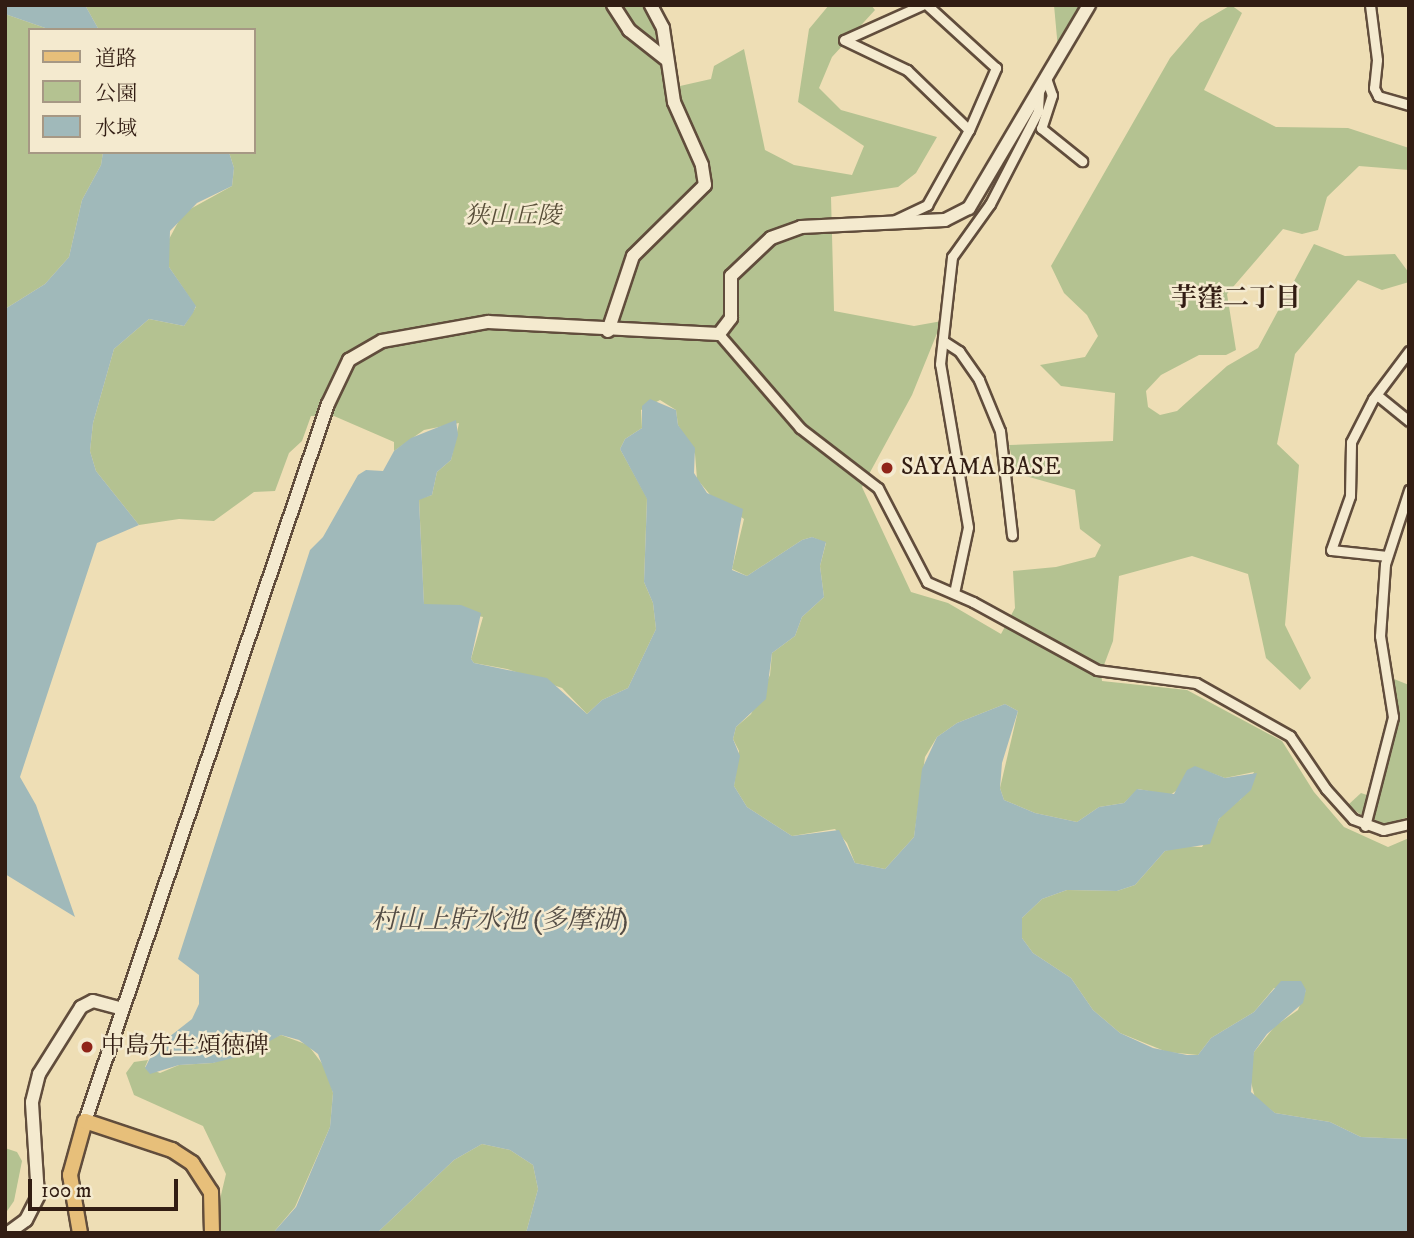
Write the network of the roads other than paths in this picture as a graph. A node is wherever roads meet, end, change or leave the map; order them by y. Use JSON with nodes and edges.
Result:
{"nodes":[{"id":1,"x":613,"y":5,"type":"edge"},
{"id":2,"x":651,"y":5,"type":"edge"},
{"id":3,"x":924,"y":5,"type":"edge"},
{"id":4,"x":1089,"y":5,"type":"edge"},
{"id":5,"x":1370,"y":5,"type":"edge"},
{"id":6,"x":667,"y":60,"type":"junction"},
{"id":7,"x":1042,"y":84,"type":"junction"},
{"id":8,"x":1409,"y":105,"type":"edge"},
{"id":9,"x":969,"y":130,"type":"junction"},
{"id":10,"x":1082,"y":161,"type":"dead end"},
{"id":11,"x":886,"y":225,"type":"junction"},
{"id":12,"x":608,"y":331,"type":"junction"},
{"id":13,"x":719,"y":334,"type":"junction"},
{"id":14,"x":945,"y":342,"type":"junction"},
{"id":15,"x":1409,"y":351,"type":"edge"},
{"id":16,"x":1377,"y":395,"type":"junction"},
{"id":17,"x":1409,"y":421,"type":"edge"},
{"id":18,"x":1409,"y":490,"type":"edge"},
{"id":19,"x":1012,"y":535,"type":"dead end"},
{"id":20,"x":1387,"y":556,"type":"junction"},
{"id":21,"x":954,"y":593,"type":"junction"},
{"id":22,"x":1409,"y":824,"type":"edge"},
{"id":23,"x":1365,"y":826,"type":"junction"},
{"id":24,"x":122,"y":1009,"type":"junction"},
{"id":25,"x":85,"y":1121,"type":"junction"},
{"id":26,"x":8,"y":1233,"type":"edge"},
{"id":27,"x":80,"y":1233,"type":"edge"},
{"id":28,"x":212,"y":1233,"type":"edge"}],
"edges":[{"from":1,"to":6,"type":"street"},
{"from":2,"to":6,"type":"street"},
{"from":3,"to":9,"type":"street"},
{"from":3,"to":9,"type":"street"},
{"from":4,"to":7,"type":"street"},
{"from":5,"to":8,"type":"street"},
{"from":6,"to":12,"type":"street"},
{"from":7,"to":10,"type":"street"},
{"from":7,"to":11,"type":"street"},
{"from":7,"to":14,"type":"street"},
{"from":9,"to":11,"type":"street"},
{"from":11,"to":13,"type":"street"},
{"from":12,"to":13,"type":"street"},
{"from":12,"to":24,"type":"street"},
{"from":13,"to":21,"type":"street"},
{"from":14,"to":19,"type":"street"},
{"from":14,"to":21,"type":"street"},
{"from":15,"to":16,"type":"street"},
{"from":16,"to":17,"type":"street"},
{"from":16,"to":20,"type":"street"},
{"from":18,"to":20,"type":"street"},
{"from":20,"to":23,"type":"street"},
{"from":21,"to":23,"type":"street"},
{"from":22,"to":23,"type":"street"},
{"from":24,"to":25,"type":"street"},
{"from":24,"to":26,"type":"street"},
{"from":25,"to":27,"type":"main road"},
{"from":25,"to":28,"type":"main road"}]}
